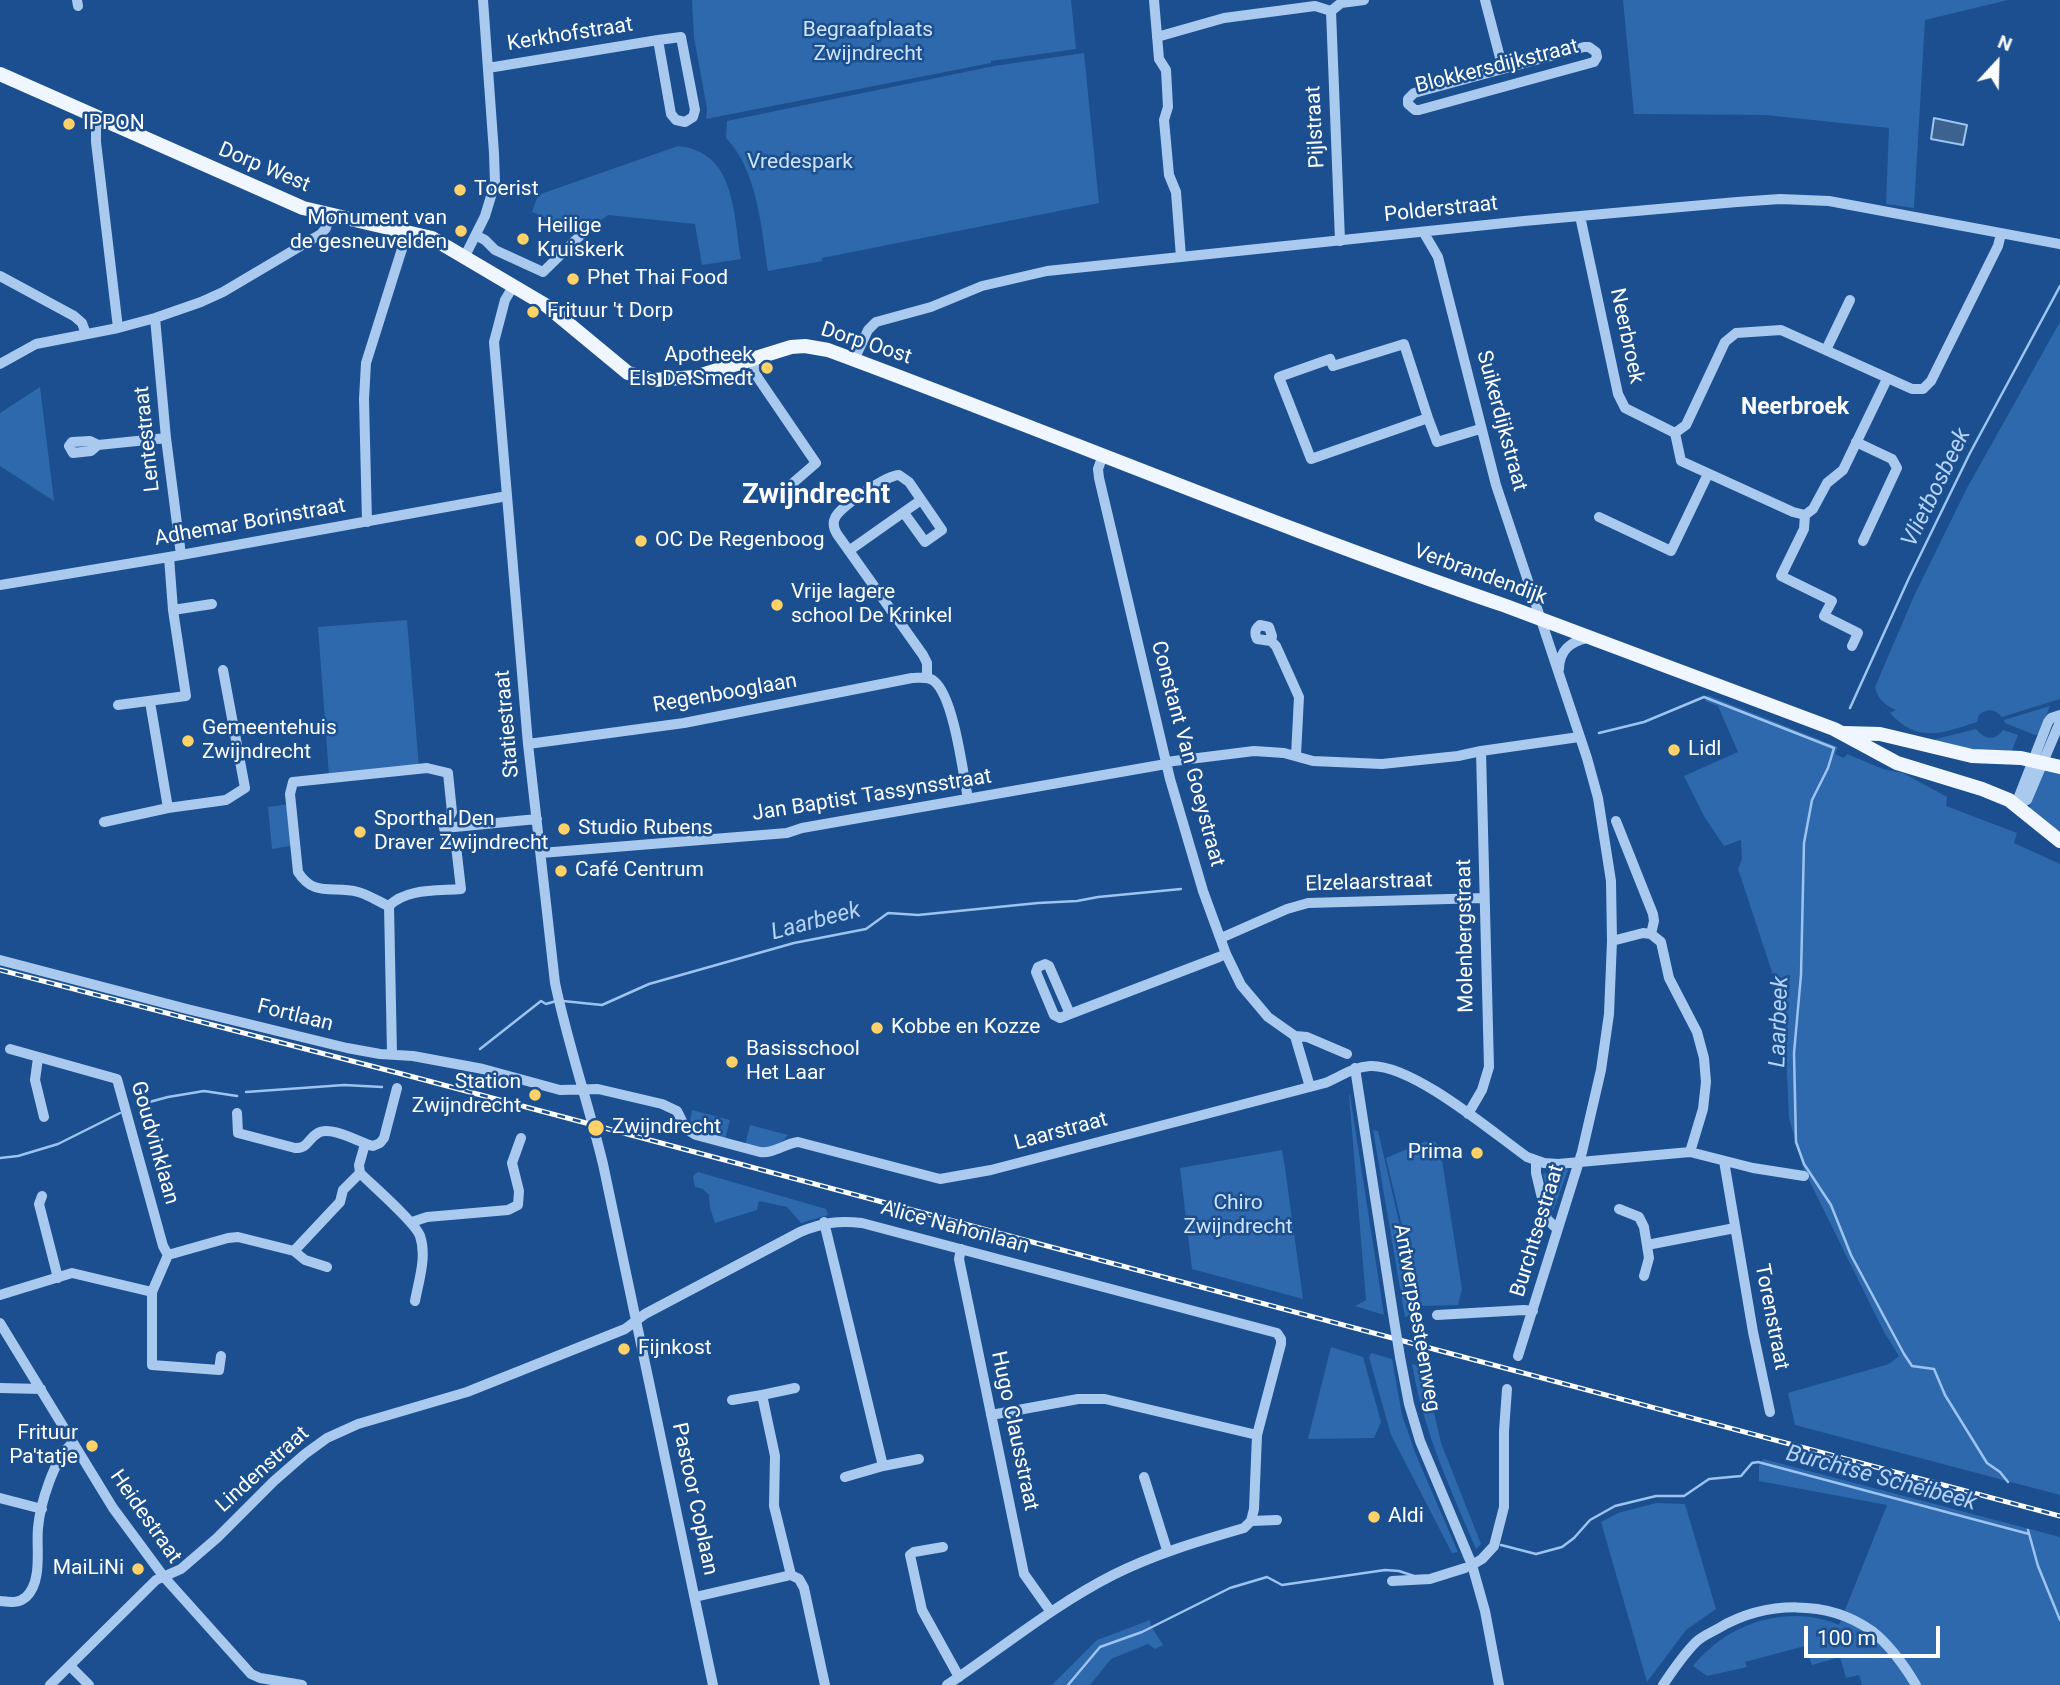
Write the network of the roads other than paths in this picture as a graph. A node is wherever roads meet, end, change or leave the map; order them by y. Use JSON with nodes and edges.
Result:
{"nodes":[{"id":1,"x":483,"y":0,"type":"edge"},
{"id":2,"x":1154,"y":0,"type":"edge"},
{"id":3,"x":1364,"y":0,"type":"edge"},
{"id":4,"x":1485,"y":0,"type":"edge"},
{"id":5,"x":1331,"y":11,"type":"junction"},
{"id":6,"x":1157,"y":37,"type":"junction"},
{"id":7,"x":658,"y":40,"type":"junction"},
{"id":8,"x":488,"y":68,"type":"junction"},
{"id":9,"x":1503,"y":69,"type":"junction"},
{"id":10,"x":0,"y":74,"type":"edge"},
{"id":11,"x":100,"y":119,"type":"junction"},
{"id":12,"x":329,"y":216,"type":"junction"},
{"id":13,"x":1580,"y":216,"type":"junction"},
{"id":14,"x":589,"y":227,"type":"dead end"},
{"id":15,"x":407,"y":233,"type":"junction"},
{"id":16,"x":1424,"y":233,"type":"junction"},
{"id":17,"x":2001,"y":234,"type":"junction"},
{"id":18,"x":477,"y":236,"type":"junction"},
{"id":19,"x":1340,"y":241,"type":"junction"},
{"id":20,"x":2060,"y":244,"type":"edge"},
{"id":21,"x":465,"y":256,"type":"junction"},
{"id":22,"x":1181,"y":257,"type":"junction"},
{"id":23,"x":0,"y":275,"type":"edge"},
{"id":24,"x":514,"y":285,"type":"junction"},
{"id":25,"x":1850,"y":300,"type":"dead end"},
{"id":26,"x":155,"y":318,"type":"junction"},
{"id":27,"x":118,"y":328,"type":"junction"},
{"id":28,"x":86,"y":334,"type":"junction"},
{"id":29,"x":1826,"y":350,"type":"junction"},
{"id":30,"x":752,"y":360,"type":"junction"},
{"id":31,"x":854,"y":360,"type":"junction"},
{"id":32,"x":0,"y":364,"type":"edge"},
{"id":33,"x":1887,"y":379,"type":"junction"},
{"id":34,"x":1428,"y":418,"type":"junction"},
{"id":35,"x":1480,"y":429,"type":"junction"},
{"id":36,"x":1675,"y":433,"type":"junction"},
{"id":37,"x":166,"y":438,"type":"junction"},
{"id":38,"x":1856,"y":442,"type":"junction"},
{"id":39,"x":98,"y":445,"type":"dead end"},
{"id":40,"x":1102,"y":455,"type":"junction"},
{"id":41,"x":1708,"y":474,"type":"junction"},
{"id":42,"x":786,"y":489,"type":"dead end"},
{"id":43,"x":507,"y":496,"type":"junction"},
{"id":44,"x":921,"y":500,"type":"junction"},
{"id":45,"x":905,"y":513,"type":"junction"},
{"id":46,"x":1805,"y":516,"type":"junction"},
{"id":47,"x":1599,"y":517,"type":"dead end"},
{"id":48,"x":367,"y":522,"type":"junction"},
{"id":49,"x":1863,"y":541,"type":"dead end"},
{"id":50,"x":850,"y":550,"type":"junction"},
{"id":51,"x":175,"y":556,"type":"junction"},
{"id":52,"x":0,"y":585,"type":"edge"},
{"id":53,"x":212,"y":604,"type":"dead end"},
{"id":54,"x":173,"y":610,"type":"junction"},
{"id":55,"x":1541,"y":620,"type":"junction"},
{"id":56,"x":1588,"y":638,"type":"junction"},
{"id":57,"x":1271,"y":641,"type":"dead end"},
{"id":58,"x":1852,"y":646,"type":"dead end"},
{"id":59,"x":223,"y":670,"type":"dead end"},
{"id":60,"x":1559,"y":676,"type":"junction"},
{"id":61,"x":927,"y":678,"type":"junction"},
{"id":62,"x":150,"y":702,"type":"junction"},
{"id":63,"x":118,"y":705,"type":"dead end"},
{"id":64,"x":2060,"y":715,"type":"edge"},
{"id":65,"x":2060,"y":722,"type":"edge"},
{"id":66,"x":1844,"y":733,"type":"junction"},
{"id":67,"x":1579,"y":737,"type":"junction"},
{"id":68,"x":528,"y":744,"type":"junction"},
{"id":69,"x":1481,"y":751,"type":"junction"},
{"id":70,"x":1296,"y":755,"type":"junction"},
{"id":71,"x":2045,"y":761,"type":"edge"},
{"id":72,"x":1166,"y":763,"type":"junction"},
{"id":73,"x":968,"y":799,"type":"junction"},
{"id":74,"x":2016,"y":804,"type":"junction"},
{"id":75,"x":168,"y":808,"type":"junction"},
{"id":76,"x":537,"y":819,"type":"junction"},
{"id":77,"x":1616,"y":821,"type":"dead end"},
{"id":78,"x":104,"y":822,"type":"dead end"},
{"id":79,"x":444,"y":828,"type":"junction"},
{"id":80,"x":2060,"y":841,"type":"edge"},
{"id":81,"x":541,"y":853,"type":"junction"},
{"id":82,"x":1484,"y":898,"type":"junction"},
{"id":83,"x":389,"y":906,"type":"junction"},
{"id":84,"x":1651,"y":934,"type":"junction"},
{"id":85,"x":1220,"y":938,"type":"junction"},
{"id":86,"x":1612,"y":941,"type":"junction"},
{"id":87,"x":1226,"y":954,"type":"junction"},
{"id":88,"x":0,"y":960,"type":"edge"},
{"id":89,"x":1070,"y":1014,"type":"junction"},
{"id":90,"x":1295,"y":1036,"type":"junction"},
{"id":91,"x":10,"y":1049,"type":"dead end"},
{"id":92,"x":392,"y":1054,"type":"junction"},
{"id":93,"x":1347,"y":1054,"type":"dead end"},
{"id":94,"x":38,"y":1058,"type":"junction"},
{"id":95,"x":1355,"y":1068,"type":"junction"},
{"id":96,"x":1310,"y":1087,"type":"junction"},
{"id":97,"x":397,"y":1088,"type":"dead end"},
{"id":98,"x":583,"y":1089,"type":"junction"},
{"id":99,"x":237,"y":1113,"type":"dead end"},
{"id":100,"x":1468,"y":1114,"type":"junction"},
{"id":101,"x":44,"y":1117,"type":"dead end"},
{"id":102,"x":521,"y":1138,"type":"dead end"},
{"id":103,"x":365,"y":1144,"type":"junction"},
{"id":104,"x":1690,"y":1152,"type":"junction"},
{"id":105,"x":1536,"y":1161,"type":"junction"},
{"id":106,"x":1724,"y":1161,"type":"junction"},
{"id":107,"x":1579,"y":1162,"type":"junction"},
{"id":108,"x":360,"y":1172,"type":"junction"},
{"id":109,"x":1804,"y":1175,"type":"dead end"},
{"id":110,"x":42,"y":1196,"type":"dead end"},
{"id":111,"x":1619,"y":1209,"type":"dead end"},
{"id":112,"x":412,"y":1222,"type":"junction"},
{"id":113,"x":824,"y":1223,"type":"junction"},
{"id":114,"x":1556,"y":1228,"type":"junction"},
{"id":115,"x":1735,"y":1228,"type":"junction"},
{"id":116,"x":1647,"y":1245,"type":"junction"},
{"id":117,"x":961,"y":1250,"type":"junction"},
{"id":118,"x":294,"y":1251,"type":"junction"},
{"id":119,"x":168,"y":1255,"type":"junction"},
{"id":120,"x":327,"y":1267,"type":"dead end"},
{"id":121,"x":1644,"y":1276,"type":"dead end"},
{"id":122,"x":58,"y":1278,"type":"junction"},
{"id":123,"x":152,"y":1292,"type":"junction"},
{"id":124,"x":0,"y":1295,"type":"edge"},
{"id":125,"x":415,"y":1301,"type":"dead end"},
{"id":126,"x":1533,"y":1311,"type":"junction"},
{"id":127,"x":1437,"y":1315,"type":"dead end"},
{"id":128,"x":637,"y":1321,"type":"junction"},
{"id":129,"x":0,"y":1322,"type":"edge"},
{"id":130,"x":221,"y":1356,"type":"dead end"},
{"id":131,"x":1518,"y":1356,"type":"dead end"},
{"id":132,"x":0,"y":1388,"type":"edge"},
{"id":133,"x":795,"y":1388,"type":"dead end"},
{"id":134,"x":41,"y":1389,"type":"junction"},
{"id":135,"x":1507,"y":1389,"type":"dead end"},
{"id":136,"x":762,"y":1395,"type":"junction"},
{"id":137,"x":732,"y":1400,"type":"dead end"},
{"id":138,"x":1770,"y":1412,"type":"dead end"},
{"id":139,"x":992,"y":1415,"type":"junction"},
{"id":140,"x":1257,"y":1435,"type":"junction"},
{"id":141,"x":73,"y":1443,"type":"junction"},
{"id":142,"x":919,"y":1459,"type":"dead end"},
{"id":143,"x":883,"y":1466,"type":"junction"},
{"id":144,"x":845,"y":1477,"type":"dead end"},
{"id":145,"x":1144,"y":1478,"type":"dead end"},
{"id":146,"x":0,"y":1498,"type":"edge"},
{"id":147,"x":41,"y":1509,"type":"junction"},
{"id":148,"x":1277,"y":1520,"type":"dead end"},
{"id":149,"x":1251,"y":1521,"type":"junction"},
{"id":150,"x":943,"y":1547,"type":"dead end"},
{"id":151,"x":1167,"y":1550,"type":"junction"},
{"id":152,"x":1469,"y":1567,"type":"junction"},
{"id":153,"x":791,"y":1575,"type":"junction"},
{"id":154,"x":164,"y":1577,"type":"junction"},
{"id":155,"x":1392,"y":1581,"type":"dead end"},
{"id":156,"x":695,"y":1597,"type":"junction"},
{"id":157,"x":0,"y":1601,"type":"edge"},
{"id":158,"x":1051,"y":1612,"type":"junction"},
{"id":159,"x":70,"y":1665,"type":"junction"},
{"id":160,"x":959,"y":1677,"type":"junction"},
{"id":161,"x":50,"y":1685,"type":"edge"},
{"id":162,"x":89,"y":1685,"type":"edge"},
{"id":163,"x":298,"y":1685,"type":"edge"},
{"id":164,"x":713,"y":1685,"type":"edge"},
{"id":165,"x":825,"y":1685,"type":"edge"},
{"id":166,"x":947,"y":1685,"type":"edge"},
{"id":167,"x":1499,"y":1685,"type":"edge"},
{"id":168,"x":1664,"y":1685,"type":"edge"},
{"id":169,"x":1916,"y":1685,"type":"edge"}],
"edges":[{"from":1,"to":8,"type":"street"},
{"from":2,"to":6,"type":"street"},
{"from":3,"to":5,"type":"street"},
{"from":4,"to":9,"type":"street","name":"Blokkersdijkstraat"},
{"from":5,"to":6,"type":"street"},
{"from":5,"to":19,"type":"street","name":"Pijlstraat"},
{"from":6,"to":22,"type":"street"},
{"from":7,"to":7,"type":"street","name":"Kerkhofstraat"},
{"from":7,"to":8,"type":"street","name":"Kerkhofstraat"},
{"from":8,"to":18,"type":"street"},
{"from":9,"to":9,"type":"street","name":"Blokkersdijkstraat"},
{"from":10,"to":11,"type":"main road","name":"Dorp West"},
{"from":11,"to":12,"type":"main road","name":"Dorp West"},
{"from":11,"to":27,"type":"street"},
{"from":12,"to":15,"type":"main road","name":"Dorp West"},
{"from":12,"to":26,"type":"street"},
{"from":13,"to":16,"type":"street","name":"Polderstraat"},
{"from":13,"to":17,"type":"street","name":"Polderstraat"},
{"from":13,"to":36,"type":"street","name":"Neerbroek"},
{"from":14,"to":18,"type":"street"},
{"from":15,"to":21,"type":"main road","name":"Dorp West"},
{"from":15,"to":48,"type":"street"},
{"from":16,"to":19,"type":"street","name":"Polderstraat"},
{"from":16,"to":35,"type":"street","name":"Suikerdijkstraat"},
{"from":17,"to":20,"type":"street","name":"Polderstraat"},
{"from":17,"to":33,"type":"street"},
{"from":18,"to":21,"type":"street"},
{"from":19,"to":22,"type":"street","name":"Polderstraat"},
{"from":21,"to":24,"type":"main road","name":"Dorp West"},
{"from":22,"to":31,"type":"street","name":"Polderstraat"},
{"from":23,"to":28,"type":"street"},
{"from":24,"to":30,"type":"main road","name":"Dorp Oost"},
{"from":24,"to":43,"type":"street","name":"Statiestraat"},
{"from":25,"to":29,"type":"street"},
{"from":26,"to":27,"type":"street"},
{"from":26,"to":37,"type":"street","name":"Lentestraat"},
{"from":27,"to":28,"type":"street"},
{"from":28,"to":32,"type":"street"},
{"from":29,"to":33,"type":"street"},
{"from":29,"to":36,"type":"street"},
{"from":30,"to":31,"type":"main road","name":"Dorp Oost"},
{"from":30,"to":42,"type":"street"},
{"from":31,"to":40,"type":"main road","name":"Dorp Oost"},
{"from":33,"to":38,"type":"street"},
{"from":34,"to":34,"type":"street"},
{"from":34,"to":35,"type":"street"},
{"from":35,"to":55,"type":"street","name":"Suikerdijkstraat"},
{"from":36,"to":41,"type":"street"},
{"from":37,"to":39,"type":"street"},
{"from":37,"to":51,"type":"street","name":"Lentestraat"},
{"from":38,"to":46,"type":"street"},
{"from":38,"to":49,"type":"street"},
{"from":40,"to":55,"type":"main road","name":"Verbrandendijk"},
{"from":40,"to":72,"type":"street","name":"Constant Van Goeystraat"},
{"from":41,"to":46,"type":"street"},
{"from":41,"to":47,"type":"street"},
{"from":43,"to":48,"type":"street","name":"Adhemar Borinstraat"},
{"from":43,"to":68,"type":"street","name":"Statiestraat"},
{"from":44,"to":45,"type":"street"},
{"from":44,"to":45,"type":"street"},
{"from":44,"to":50,"type":"street"},
{"from":45,"to":50,"type":"street"},
{"from":46,"to":58,"type":"street"},
{"from":48,"to":51,"type":"street","name":"Adhemar Borinstraat"},
{"from":50,"to":61,"type":"street"},
{"from":51,"to":52,"type":"street","name":"Adhemar Borinstraat"},
{"from":51,"to":54,"type":"street","name":"Lentestraat"},
{"from":53,"to":54,"type":"street"},
{"from":54,"to":62,"type":"street","name":"Lentestraat"},
{"from":55,"to":56,"type":"main road","name":"Verbrandendijk"},
{"from":55,"to":60,"type":"street"},
{"from":56,"to":60,"type":"street"},
{"from":56,"to":66,"type":"main road","name":"Verbrandendijk"},
{"from":57,"to":70,"type":"street"},
{"from":59,"to":75,"type":"street"},
{"from":60,"to":67,"type":"street"},
{"from":61,"to":68,"type":"street","name":"Regenbooglaan"},
{"from":61,"to":73,"type":"street"},
{"from":62,"to":63,"type":"street"},
{"from":62,"to":75,"type":"street"},
{"from":64,"to":71,"type":"street"},
{"from":65,"to":71,"type":"street"},
{"from":66,"to":71,"type":"main road","name":"Verbrandendijk"},
{"from":66,"to":74,"type":"main road","name":"Verbrandendijk"},
{"from":67,"to":69,"type":"street","name":"Jan Baptist Tassynsstraat"},
{"from":67,"to":86,"type":"street"},
{"from":68,"to":76,"type":"street","name":"Statiestraat"},
{"from":69,"to":70,"type":"street","name":"Jan Baptist Tassynsstraat"},
{"from":69,"to":82,"type":"street","name":"Molenbergstraat"},
{"from":70,"to":72,"type":"street","name":"Jan Baptist Tassynsstraat"},
{"from":71,"to":74,"type":"street"},
{"from":72,"to":73,"type":"street","name":"Jan Baptist Tassynsstraat"},
{"from":72,"to":85,"type":"street","name":"Constant Van Goeystraat"},
{"from":73,"to":81,"type":"street","name":"Jan Baptist Tassynsstraat"},
{"from":74,"to":80,"type":"main road","name":"Verbrandendijk"},
{"from":75,"to":78,"type":"street"},
{"from":76,"to":79,"type":"street"},
{"from":76,"to":81,"type":"street","name":"Statiestraat"},
{"from":77,"to":84,"type":"street"},
{"from":79,"to":83,"type":"street"},
{"from":79,"to":83,"type":"street"},
{"from":81,"to":98,"type":"street","name":"Statiestraat"},
{"from":82,"to":85,"type":"street","name":"Elzelaarstraat"},
{"from":82,"to":100,"type":"street","name":"Molenbergstraat"},
{"from":83,"to":92,"type":"street"},
{"from":84,"to":86,"type":"street"},
{"from":84,"to":104,"type":"street"},
{"from":85,"to":87,"type":"street","name":"Constant Van Goeystraat"},
{"from":86,"to":107,"type":"street"},
{"from":87,"to":89,"type":"street"},
{"from":87,"to":90,"type":"street","name":"Constant Van Goeystraat"},
{"from":88,"to":92,"type":"street","name":"Fortlaan"},
{"from":89,"to":89,"type":"street"},
{"from":90,"to":93,"type":"street","name":"Constant Van Goeystraat"},
{"from":90,"to":96,"type":"street"},
{"from":91,"to":94,"type":"street","name":"Goudvinklaan"},
{"from":92,"to":98,"type":"street","name":"Fortlaan"},
{"from":94,"to":101,"type":"street"},
{"from":94,"to":119,"type":"street","name":"Goudvinklaan"},
{"from":95,"to":96,"type":"street","name":"Laarstraat"},
{"from":95,"to":100,"type":"street","name":"Laarstraat"},
{"from":95,"to":152,"type":"street","name":"Antwerpsesteenweg","bridge":true},
{"from":96,"to":98,"type":"street","name":"Laarstraat"},
{"from":97,"to":103,"type":"street"},
{"from":98,"to":128,"type":"street","name":"Statiestraat"},
{"from":99,"to":103,"type":"street"},
{"from":100,"to":105,"type":"street","name":"Laarstraat"},
{"from":102,"to":112,"type":"street"},
{"from":103,"to":108,"type":"street"},
{"from":104,"to":106,"type":"street","name":"Burchtsestraat"},
{"from":104,"to":107,"type":"street","name":"Burchtsestraat"},
{"from":105,"to":107,"type":"street","name":"Laarstraat"},
{"from":105,"to":114,"type":"street"},
{"from":106,"to":109,"type":"street","name":"Burchtsestraat"},
{"from":106,"to":115,"type":"street","name":"Torenstraat"},
{"from":107,"to":114,"type":"street","name":"Burchtsestraat"},
{"from":108,"to":112,"type":"street"},
{"from":108,"to":118,"type":"street"},
{"from":110,"to":122,"type":"street"},
{"from":111,"to":116,"type":"street"},
{"from":112,"to":125,"type":"street"},
{"from":113,"to":117,"type":"street","name":"Alice Nahonlaan"},
{"from":113,"to":128,"type":"street","name":"Alice Nahonlaan"},
{"from":113,"to":143,"type":"street"},
{"from":114,"to":126,"type":"street","name":"Burchtsestraat"},
{"from":115,"to":116,"type":"street"},
{"from":115,"to":138,"type":"street","name":"Torenstraat"},
{"from":116,"to":121,"type":"street"},
{"from":117,"to":139,"type":"street","name":"Hugo Clausstraat"},
{"from":117,"to":140,"type":"street","name":"Alice Nahonlaan"},
{"from":118,"to":119,"type":"street"},
{"from":118,"to":120,"type":"street"},
{"from":119,"to":123,"type":"street"},
{"from":122,"to":123,"type":"street"},
{"from":122,"to":124,"type":"street"},
{"from":123,"to":130,"type":"street"},
{"from":126,"to":127,"type":"street"},
{"from":126,"to":131,"type":"street","name":"Burchtsestraat"},
{"from":128,"to":154,"type":"street","name":"Lindenstraat"},
{"from":128,"to":156,"type":"street","name":"Pastoor Coplaan"},
{"from":129,"to":134,"type":"street","name":"Heidestraat"},
{"from":132,"to":134,"type":"street"},
{"from":133,"to":136,"type":"street"},
{"from":134,"to":141,"type":"street","name":"Heidestraat"},
{"from":135,"to":152,"type":"street"},
{"from":136,"to":137,"type":"street"},
{"from":136,"to":153,"type":"street"},
{"from":139,"to":140,"type":"street"},
{"from":139,"to":158,"type":"street","name":"Hugo Clausstraat"},
{"from":140,"to":149,"type":"street"},
{"from":141,"to":147,"type":"street"},
{"from":141,"to":154,"type":"street","name":"Heidestraat"},
{"from":142,"to":143,"type":"street"},
{"from":143,"to":144,"type":"street"},
{"from":145,"to":151,"type":"street"},
{"from":146,"to":147,"type":"street"},
{"from":147,"to":157,"type":"street"},
{"from":148,"to":149,"type":"street"},
{"from":149,"to":151,"type":"street"},
{"from":150,"to":160,"type":"street"},
{"from":151,"to":158,"type":"street"},
{"from":152,"to":155,"type":"street"},
{"from":152,"to":167,"type":"street","name":"Antwerpsesteenweg"},
{"from":153,"to":156,"type":"street"},
{"from":153,"to":165,"type":"street"},
{"from":154,"to":159,"type":"street","name":"Lindenstraat"},
{"from":154,"to":163,"type":"street","name":"Heidestraat"},
{"from":156,"to":164,"type":"street","name":"Pastoor Coplaan"},
{"from":158,"to":160,"type":"street"},
{"from":159,"to":161,"type":"street","name":"Lindenstraat"},
{"from":159,"to":162,"type":"street"},
{"from":160,"to":166,"type":"street"},
{"from":168,"to":169,"type":"street"}]}
